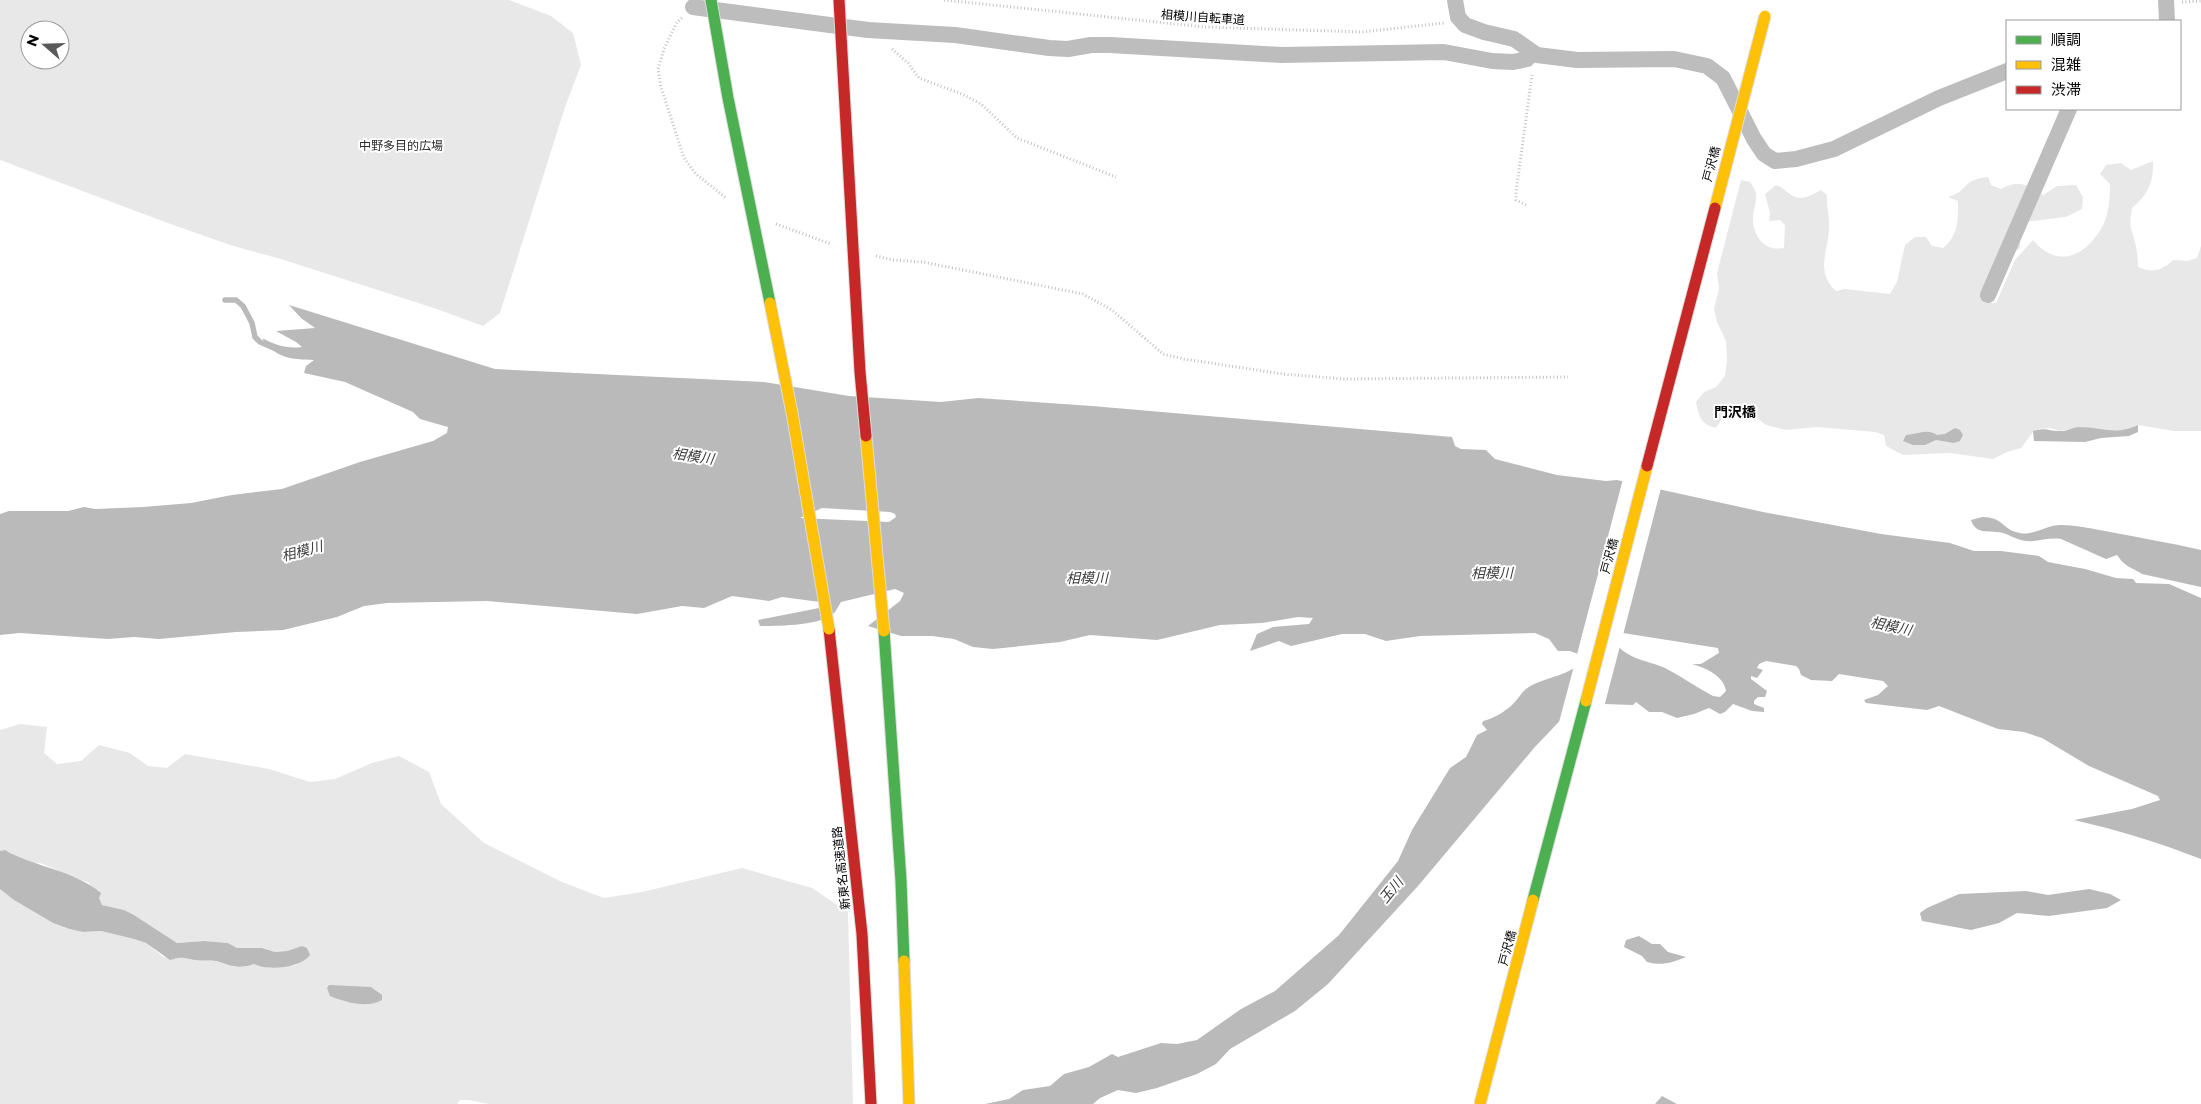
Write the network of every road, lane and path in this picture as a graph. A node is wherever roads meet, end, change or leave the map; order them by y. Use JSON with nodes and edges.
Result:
{"nodes":[{"id":1,"x":711,"y":0,"type":"edge"},
{"id":2,"x":839,"y":0,"type":"edge"},
{"id":3,"x":944,"y":0,"type":"edge"},
{"id":4,"x":1454,"y":0,"type":"edge"},
{"id":5,"x":2166,"y":0,"type":"edge"},
{"id":6,"x":693,"y":7,"type":"joint"},
{"id":7,"x":1764,"y":16,"type":"dead end"},
{"id":8,"x":1458,"y":17,"type":"junction"},
{"id":9,"x":2168,"y":20,"type":"edge"},
{"id":10,"x":868,"y":30,"type":"junction"},
{"id":11,"x":1535,"y":54,"type":"junction"},
{"id":12,"x":2006,"y":71,"type":"edge"},
{"id":13,"x":2069,"y":110,"type":"edge"},
{"id":14,"x":1116,"y":177,"type":"dead end"},
{"id":15,"x":731,"y":202,"type":"dead end"},
{"id":16,"x":1526,"y":205,"type":"dead end"},
{"id":17,"x":773,"y":223,"type":"dead end"},
{"id":18,"x":839,"y":246,"type":"dead end"},
{"id":19,"x":869,"y":255,"type":"dead end"},
{"id":20,"x":1988,"y":295,"type":"dead end"},
{"id":21,"x":1568,"y":377,"type":"dead end"},
{"id":22,"x":871,"y":1104,"type":"edge"},
{"id":23,"x":909,"y":1104,"type":"edge"},
{"id":24,"x":1480,"y":1104,"type":"edge"}],
"edges":[{"from":1,"to":22,"type":"main road","name":"新東名高速道路","bridge":true},
{"from":2,"to":23,"type":"main road","bridge":true},
{"from":3,"to":8,"type":"path","name":"相模川自転車道"},
{"from":4,"to":8,"type":"street"},
{"from":5,"to":9,"type":"street"},
{"from":6,"to":10,"type":"street"},
{"from":6,"to":15,"type":"path"},
{"from":7,"to":24,"type":"main road","name":"戸沢橋","bridge":true},
{"from":8,"to":11,"type":"street"},
{"from":10,"to":11,"type":"street"},
{"from":10,"to":14,"type":"path"},
{"from":11,"to":12,"type":"street"},
{"from":11,"to":16,"type":"path"},
{"from":13,"to":20,"type":"street"},
{"from":17,"to":18,"type":"path"},
{"from":19,"to":21,"type":"path"}]}
